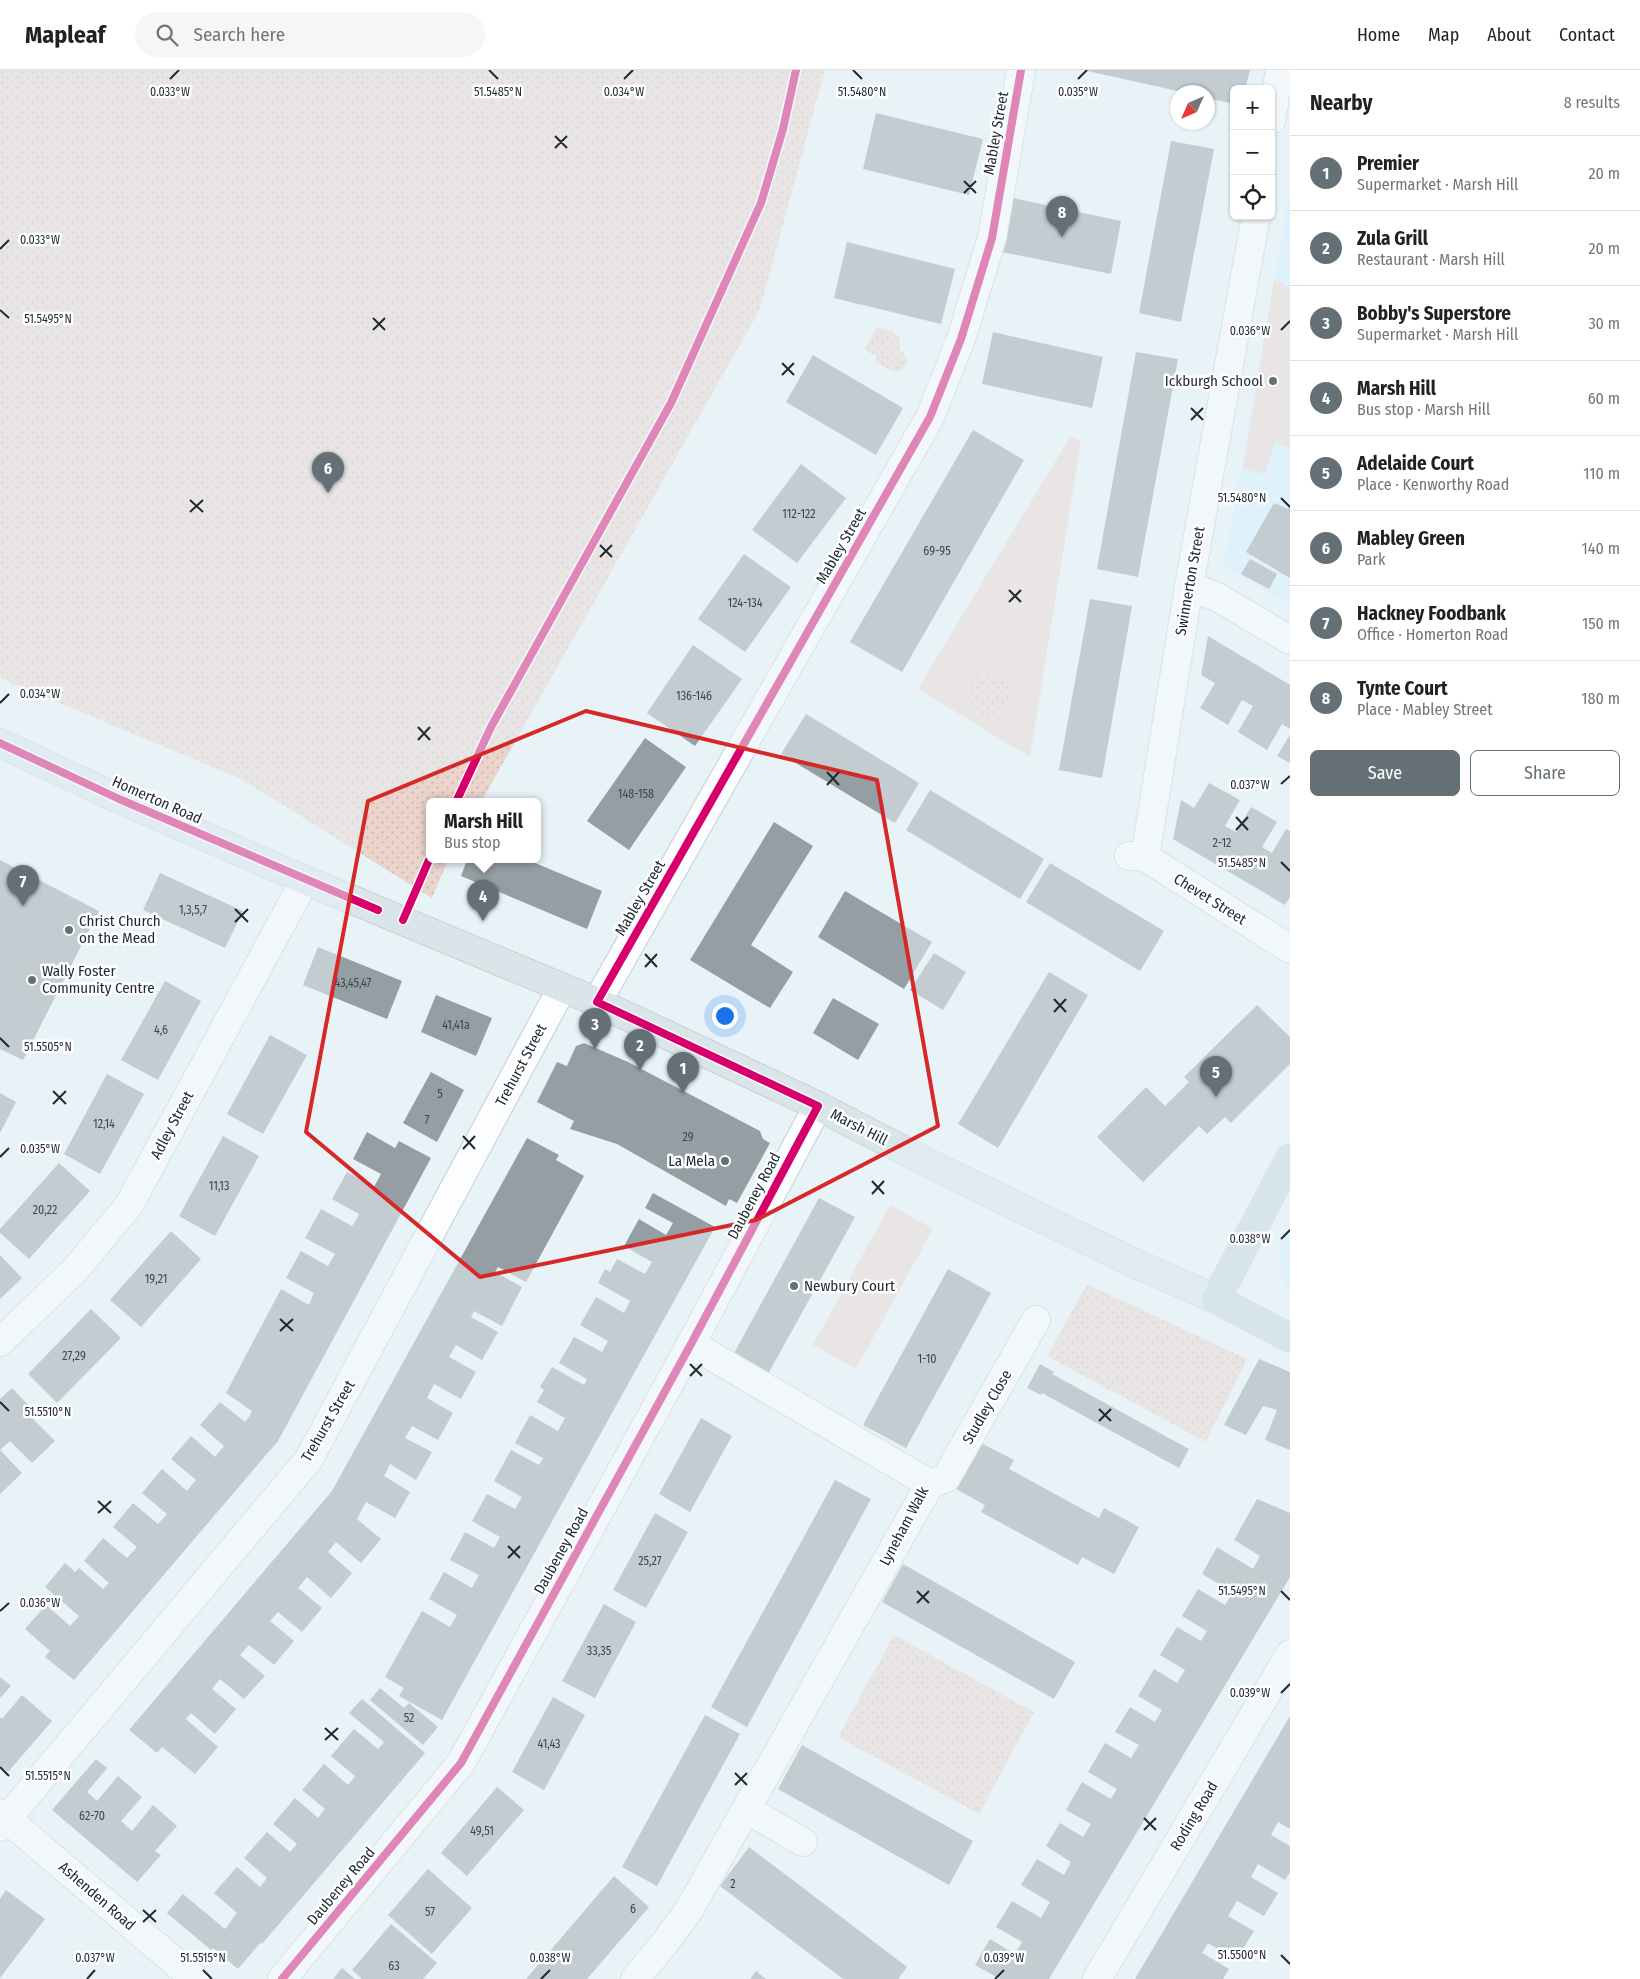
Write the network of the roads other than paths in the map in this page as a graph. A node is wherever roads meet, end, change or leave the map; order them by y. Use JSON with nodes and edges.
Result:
{"nodes":[{"id":1,"x":1021,"y":70,"type":"edge"},
{"id":2,"x":1280,"y":70,"type":"edge"},
{"id":3,"x":1275,"y":98,"type":"edge"},
{"id":4,"x":1255,"y":220,"type":"edge"},
{"id":5,"x":1189,"y":586,"type":"junction"},
{"id":6,"x":1290,"y":640,"type":"edge"},
{"id":7,"x":0,"y":743,"type":"edge"},
{"id":8,"x":1137,"y":857,"type":"joint"},
{"id":9,"x":305,"y":880,"type":"junction"},
{"id":10,"x":1290,"y":949,"type":"edge"},
{"id":11,"x":562,"y":988,"type":"junction"},
{"id":12,"x":596,"y":1002,"type":"junction"},
{"id":13,"x":818,"y":1106,"type":"junction"},
{"id":14,"x":1290,"y":1158,"type":"edge"},
{"id":15,"x":1216,"y":1299,"type":"junction"},
{"id":16,"x":1036,"y":1320,"type":"dead end"},
{"id":17,"x":1290,"y":1338,"type":"edge"},
{"id":18,"x":0,"y":1342,"type":"edge"},
{"id":19,"x":691,"y":1344,"type":"junction"},
{"id":20,"x":930,"y":1484,"type":"junction"},
{"id":21,"x":1290,"y":1654,"type":"edge"},
{"id":22,"x":746,"y":1809,"type":"junction"},
{"id":23,"x":2,"y":1819,"type":"edge"},
{"id":24,"x":803,"y":1842,"type":"dead end"},
{"id":25,"x":195,"y":1979,"type":"edge"},
{"id":26,"x":282,"y":1979,"type":"edge"},
{"id":27,"x":634,"y":1979,"type":"edge"},
{"id":28,"x":1097,"y":1979,"type":"edge"}],
"edges":[{"from":1,"to":12,"type":"street","name":"Mabley Street"},
{"from":2,"to":3,"type":"street"},
{"from":4,"to":5,"type":"street","name":"Swinnerton Street"},
{"from":5,"to":6,"type":"street"},
{"from":5,"to":8,"type":"street","name":"Swinnerton Street"},
{"from":7,"to":9,"type":"main road","name":"Homerton Road"},
{"from":8,"to":10,"type":"street","name":"Chevet Street"},
{"from":9,"to":11,"type":"main road","name":"Marsh Hill"},
{"from":9,"to":18,"type":"street","name":"Adley Street"},
{"from":11,"to":12,"type":"main road","name":"Marsh Hill"},
{"from":11,"to":23,"type":"street","name":"Trehurst Street"},
{"from":12,"to":13,"type":"main road","name":"Marsh Hill"},
{"from":13,"to":15,"type":"main road","name":"Marsh Hill"},
{"from":13,"to":19,"type":"street","name":"Daubeney Road"},
{"from":14,"to":15,"type":"highway"},
{"from":15,"to":17,"type":"highway"},
{"from":16,"to":20,"type":"street","name":"Studley Close"},
{"from":19,"to":20,"type":"street","name":"Lyneham Walk"},
{"from":19,"to":26,"type":"street","name":"Daubeney Road"},
{"from":20,"to":22,"type":"street","name":"Lyneham Walk"},
{"from":21,"to":28,"type":"street","name":"Roding Road"},
{"from":22,"to":24,"type":"street"},
{"from":22,"to":27,"type":"street","name":"Lyneham Walk"},
{"from":23,"to":25,"type":"street","name":"Ashenden Road"}]}
